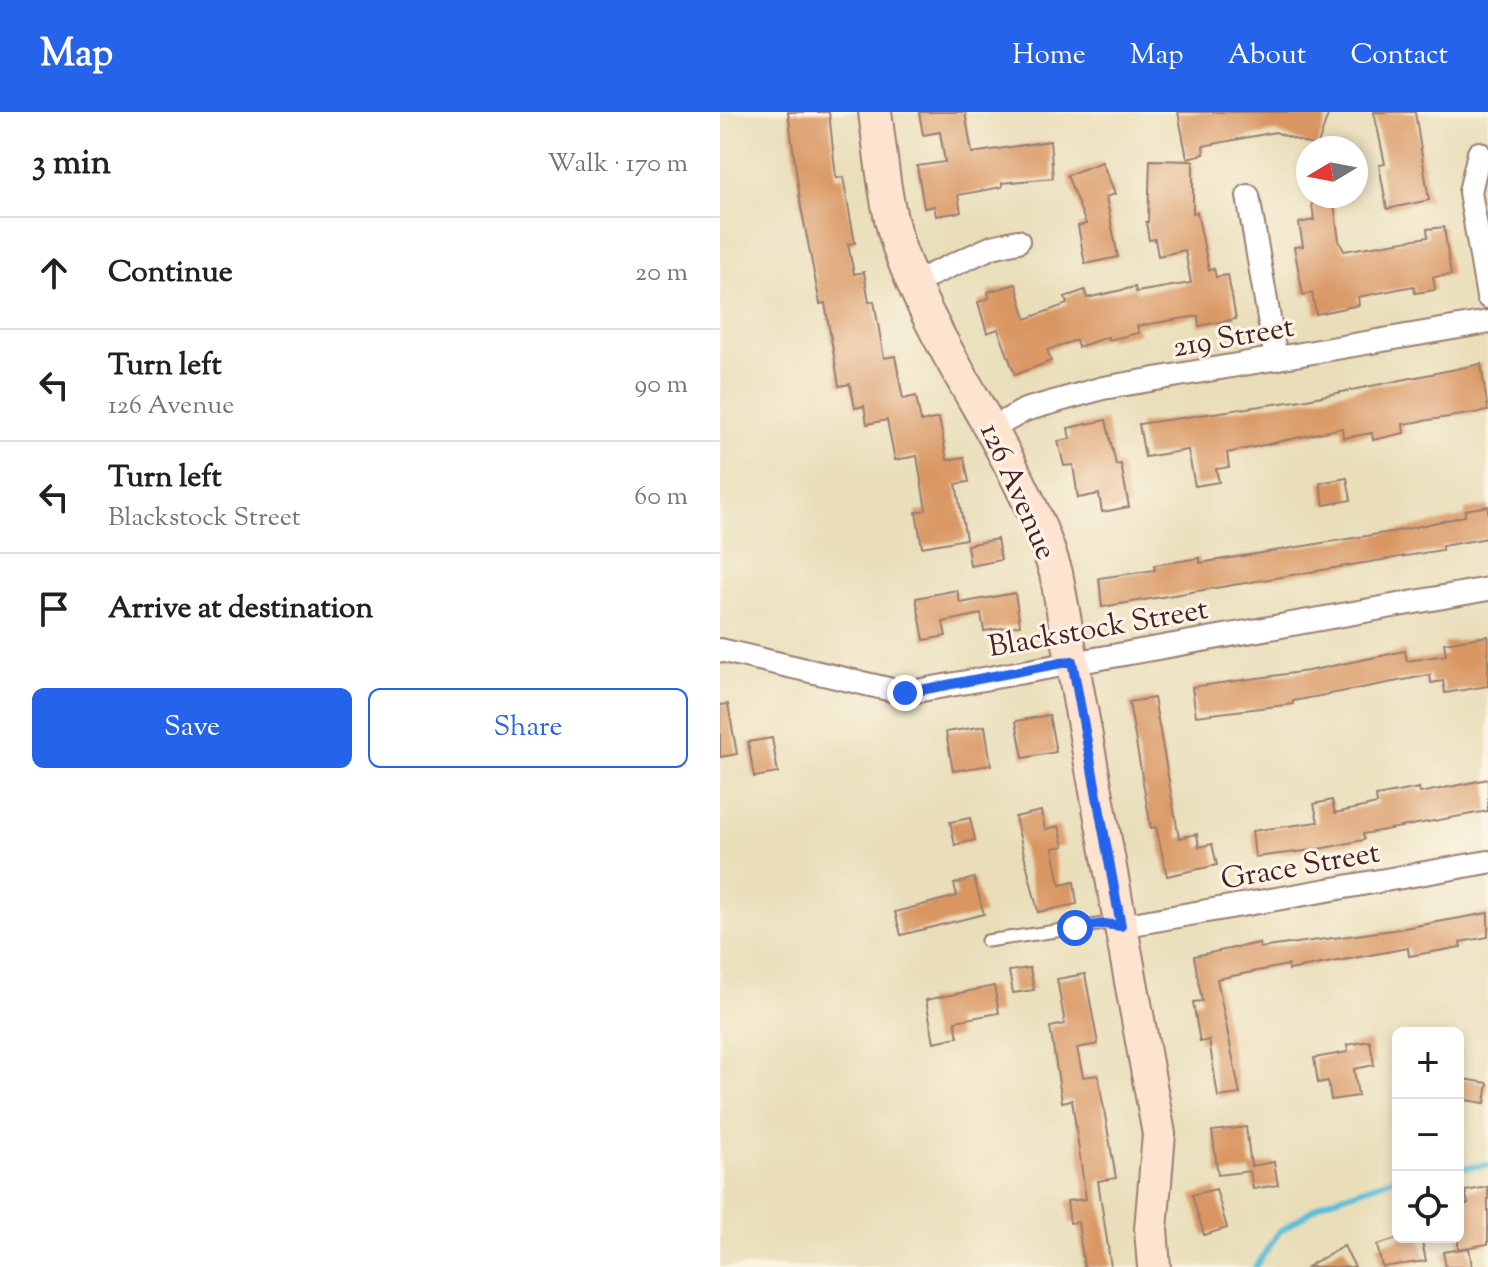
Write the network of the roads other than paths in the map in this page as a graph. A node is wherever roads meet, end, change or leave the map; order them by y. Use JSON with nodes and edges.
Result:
{"nodes":[{"id":1,"x":875,"y":112,"type":"edge"},
{"id":2,"x":1479,"y":153,"type":"dead end"},
{"id":3,"x":1248,"y":196,"type":"dead end"},
{"id":4,"x":1018,"y":241,"type":"dead end"},
{"id":5,"x":913,"y":283,"type":"junction"},
{"id":6,"x":1488,"y":297,"type":"edge"},
{"id":7,"x":1488,"y":322,"type":"edge"},
{"id":8,"x":1276,"y":359,"type":"junction"},
{"id":9,"x":993,"y":428,"type":"junction"},
{"id":10,"x":1488,"y":589,"type":"edge"},
{"id":11,"x":720,"y":650,"type":"edge"},
{"id":12,"x":1072,"y":661,"type":"junction"},
{"id":13,"x":1488,"y":862,"type":"edge"},
{"id":14,"x":1121,"y":926,"type":"junction"},
{"id":15,"x":987,"y":941,"type":"dead end"},
{"id":16,"x":1154,"y":1267,"type":"edge"}],
"edges":[{"from":1,"to":5,"type":"street","name":"126 Avenue"},
{"from":2,"to":6,"type":"street"},
{"from":3,"to":8,"type":"street"},
{"from":4,"to":5,"type":"street"},
{"from":5,"to":9,"type":"street","name":"126 Avenue"},
{"from":7,"to":8,"type":"street","name":"219 Street"},
{"from":8,"to":9,"type":"street","name":"219 Street"},
{"from":9,"to":12,"type":"street","name":"126 Avenue"},
{"from":10,"to":12,"type":"street","name":"Blackstock Street"},
{"from":11,"to":12,"type":"street","name":"Blackstock Street"},
{"from":12,"to":14,"type":"street","name":"126 Avenue"},
{"from":13,"to":14,"type":"street","name":"Grace Street"},
{"from":14,"to":15,"type":"lane"},
{"from":14,"to":16,"type":"street","name":"126 Avenue"}]}
